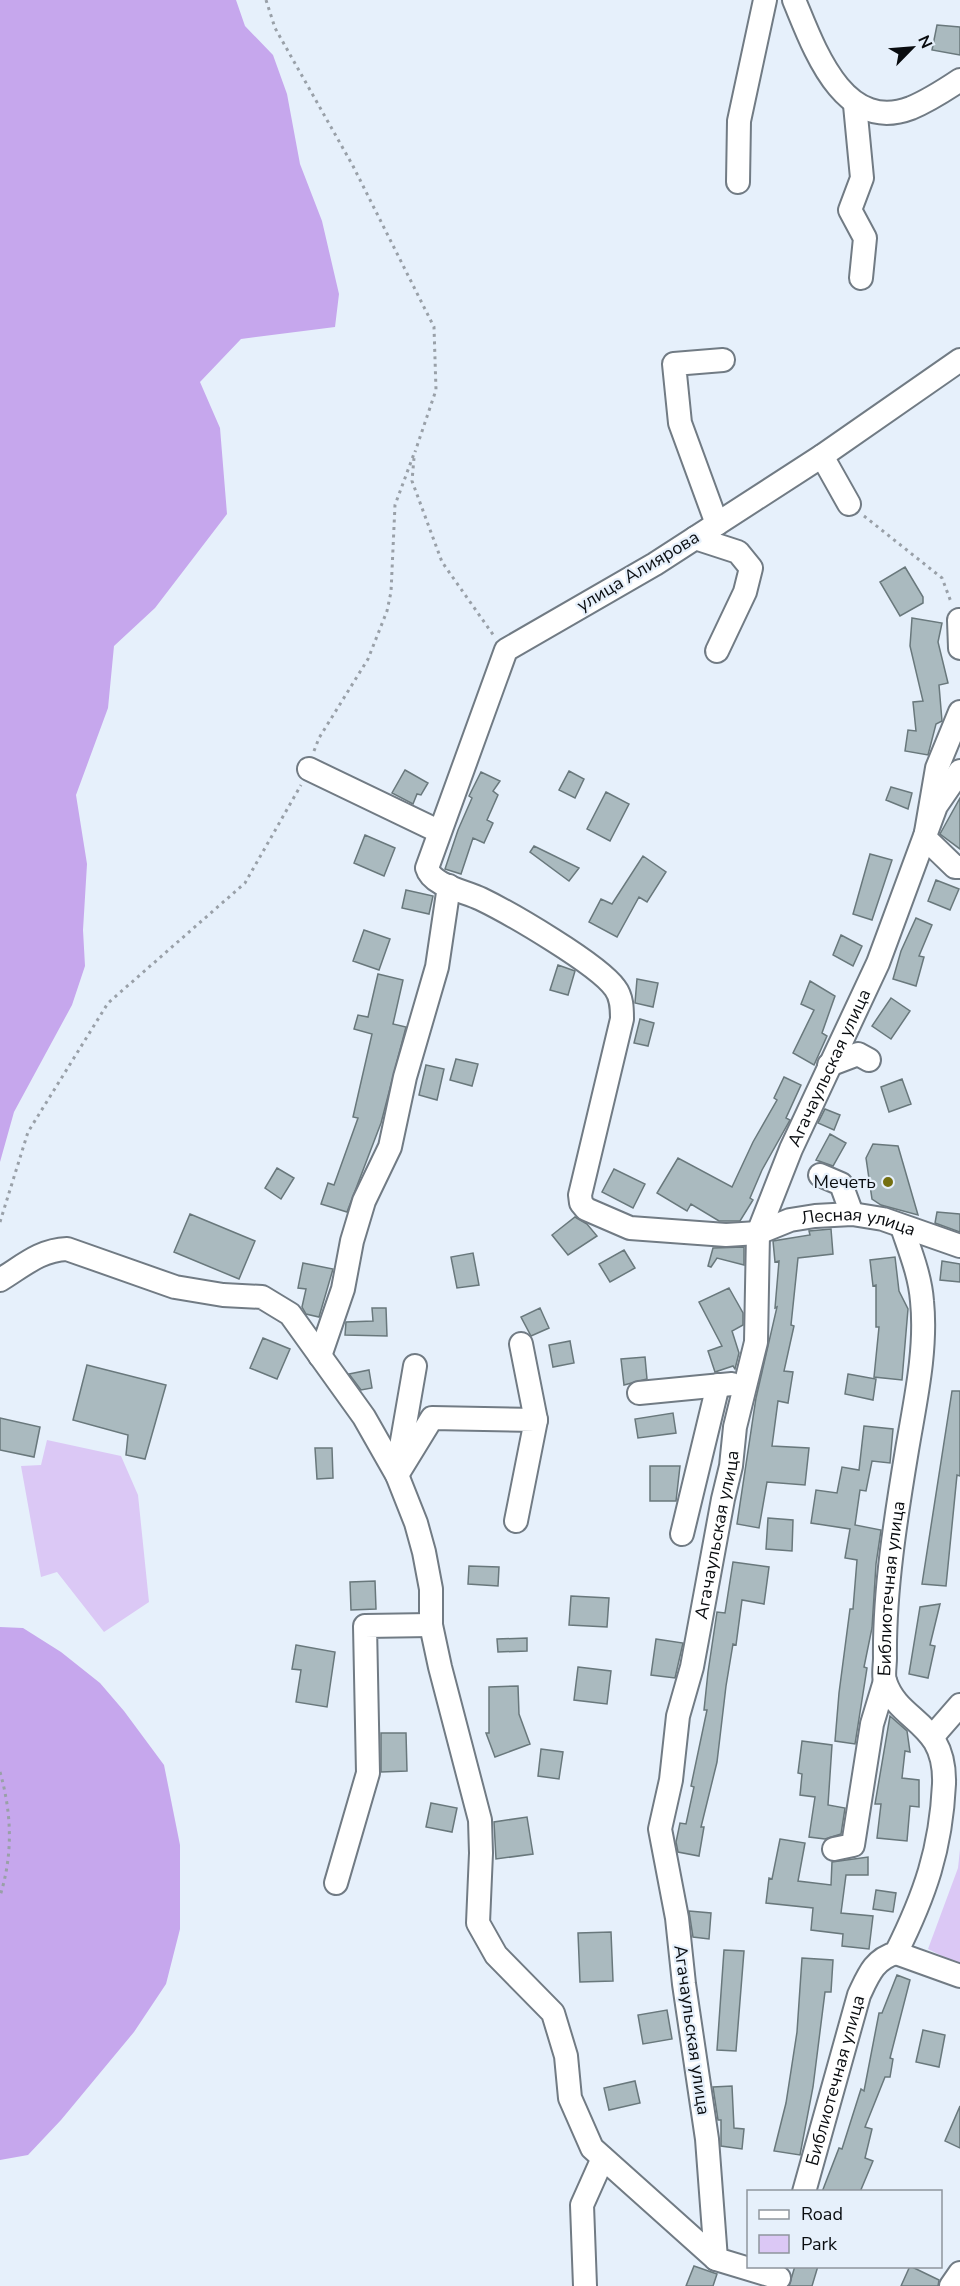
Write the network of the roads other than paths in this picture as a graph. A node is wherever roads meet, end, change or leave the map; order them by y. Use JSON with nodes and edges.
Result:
{"nodes":[{"id":1,"x":765,"y":0,"type":"edge"},
{"id":2,"x":794,"y":0,"type":"edge"},
{"id":3,"x":960,"y":81,"type":"edge"},
{"id":4,"x":855,"y":105,"type":"junction"},
{"id":5,"x":738,"y":182,"type":"dead end"},
{"id":6,"x":861,"y":278,"type":"dead end"},
{"id":7,"x":723,"y":360,"type":"dead end"},
{"id":8,"x":960,"y":360,"type":"edge"},
{"id":9,"x":822,"y":456,"type":"junction"},
{"id":10,"x":849,"y":504,"type":"road end"},
{"id":11,"x":717,"y":524,"type":"junction"},
{"id":12,"x":695,"y":538,"type":"junction"},
{"id":13,"x":959,"y":620,"type":"edge"},
{"id":14,"x":960,"y":648,"type":"edge"},
{"id":15,"x":717,"y":651,"type":"dead end"},
{"id":16,"x":960,"y":712,"type":"edge"},
{"id":17,"x":309,"y":769,"type":"road end"},
{"id":18,"x":960,"y":771,"type":"edge"},
{"id":19,"x":438,"y":831,"type":"junction"},
{"id":20,"x":925,"y":838,"type":"junction"},
{"id":21,"x":960,"y":867,"type":"edge"},
{"id":22,"x":449,"y":886,"type":"junction"},
{"id":23,"x":868,"y":1060,"type":"dead end"},
{"id":24,"x":829,"y":1065,"type":"junction"},
{"id":25,"x":820,"y":1175,"type":"dead end"},
{"id":26,"x":852,"y":1214,"type":"junction"},
{"id":27,"x":902,"y":1227,"type":"junction"},
{"id":28,"x":758,"y":1233,"type":"junction"},
{"id":29,"x":960,"y":1246,"type":"edge"},
{"id":30,"x":0,"y":1280,"type":"edge"},
{"id":31,"x":521,"y":1344,"type":"dead end"},
{"id":32,"x":320,"y":1356,"type":"junction"},
{"id":33,"x":415,"y":1366,"type":"dead end"},
{"id":34,"x":746,"y":1383,"type":"junction"},
{"id":35,"x":718,"y":1385,"type":"junction"},
{"id":36,"x":639,"y":1392,"type":"dead end"},
{"id":37,"x":536,"y":1420,"type":"junction"},
{"id":38,"x":397,"y":1475,"type":"junction"},
{"id":39,"x":516,"y":1521,"type":"dead end"},
{"id":40,"x":682,"y":1534,"type":"dead end"},
{"id":41,"x":431,"y":1625,"type":"junction"},
{"id":42,"x":885,"y":1681,"type":"junction"},
{"id":43,"x":960,"y":1705,"type":"edge"},
{"id":44,"x":933,"y":1736,"type":"junction"},
{"id":45,"x":834,"y":1850,"type":"dead end"},
{"id":46,"x":336,"y":1883,"type":"dead end"},
{"id":47,"x":896,"y":1953,"type":"junction"},
{"id":48,"x":960,"y":1976,"type":"edge"},
{"id":49,"x":603,"y":2158,"type":"junction"},
{"id":50,"x":805,"y":2190,"type":"edge"},
{"id":51,"x":716,"y":2259,"type":"junction"},
{"id":52,"x":747,"y":2268,"type":"edge"},
{"id":53,"x":748,"y":2268,"type":"edge"},
{"id":54,"x":960,"y":2273,"type":"edge"},
{"id":55,"x":779,"y":2277,"type":"edge"},
{"id":56,"x":585,"y":2286,"type":"edge"},
{"id":57,"x":951,"y":2286,"type":"edge"}],
"edges":[{"from":1,"to":5,"type":"street"},
{"from":2,"to":4,"type":"street"},
{"from":3,"to":4,"type":"street"},
{"from":4,"to":6,"type":"street"},
{"from":7,"to":11,"type":"street"},
{"from":8,"to":9,"type":"street","name":"улица Алиярова"},
{"from":9,"to":10,"type":"street"},
{"from":9,"to":11,"type":"street","name":"улица Алиярова"},
{"from":11,"to":12,"type":"street","name":"улица Алиярова"},
{"from":12,"to":15,"type":"street"},
{"from":12,"to":19,"type":"street","name":"улица Алиярова"},
{"from":13,"to":14,"type":"street"},
{"from":16,"to":20,"type":"street","name":"Агачаульская улица"},
{"from":17,"to":19,"type":"street"},
{"from":18,"to":20,"type":"street","name":"Агачаульская улица"},
{"from":19,"to":22,"type":"street"},
{"from":20,"to":21,"type":"street"},
{"from":20,"to":24,"type":"street","name":"Агачаульская улица"},
{"from":22,"to":28,"type":"street","name":"Лесная улица"},
{"from":22,"to":32,"type":"street"},
{"from":23,"to":24,"type":"street"},
{"from":24,"to":28,"type":"street","name":"Агачаульская улица"},
{"from":25,"to":26,"type":"street"},
{"from":26,"to":27,"type":"street","name":"Лесная улица"},
{"from":26,"to":28,"type":"street","name":"Лесная улица"},
{"from":27,"to":29,"type":"street","name":"Лесная улица"},
{"from":27,"to":42,"type":"street","name":"Библиотечная улица"},
{"from":28,"to":34,"type":"street","name":"Агачаульская улица"},
{"from":30,"to":32,"type":"street"},
{"from":31,"to":37,"type":"street"},
{"from":32,"to":38,"type":"street"},
{"from":33,"to":38,"type":"street"},
{"from":34,"to":35,"type":"street"},
{"from":34,"to":51,"type":"street","name":"Агачаульская улица"},
{"from":35,"to":36,"type":"street"},
{"from":35,"to":40,"type":"street"},
{"from":37,"to":38,"type":"street"},
{"from":37,"to":39,"type":"street"},
{"from":38,"to":41,"type":"street"},
{"from":41,"to":46,"type":"street"},
{"from":41,"to":49,"type":"street"},
{"from":42,"to":44,"type":"street","name":"Библиотечная улица"},
{"from":42,"to":45,"type":"street"},
{"from":43,"to":44,"type":"street"},
{"from":44,"to":47,"type":"street","name":"Библиотечная улица"},
{"from":47,"to":48,"type":"street"},
{"from":47,"to":50,"type":"street","name":"Библиотечная улица"},
{"from":49,"to":51,"type":"street"},
{"from":49,"to":56,"type":"street"},
{"from":51,"to":52,"type":"street"},
{"from":53,"to":55,"type":"street"},
{"from":54,"to":57,"type":"street"}]}
